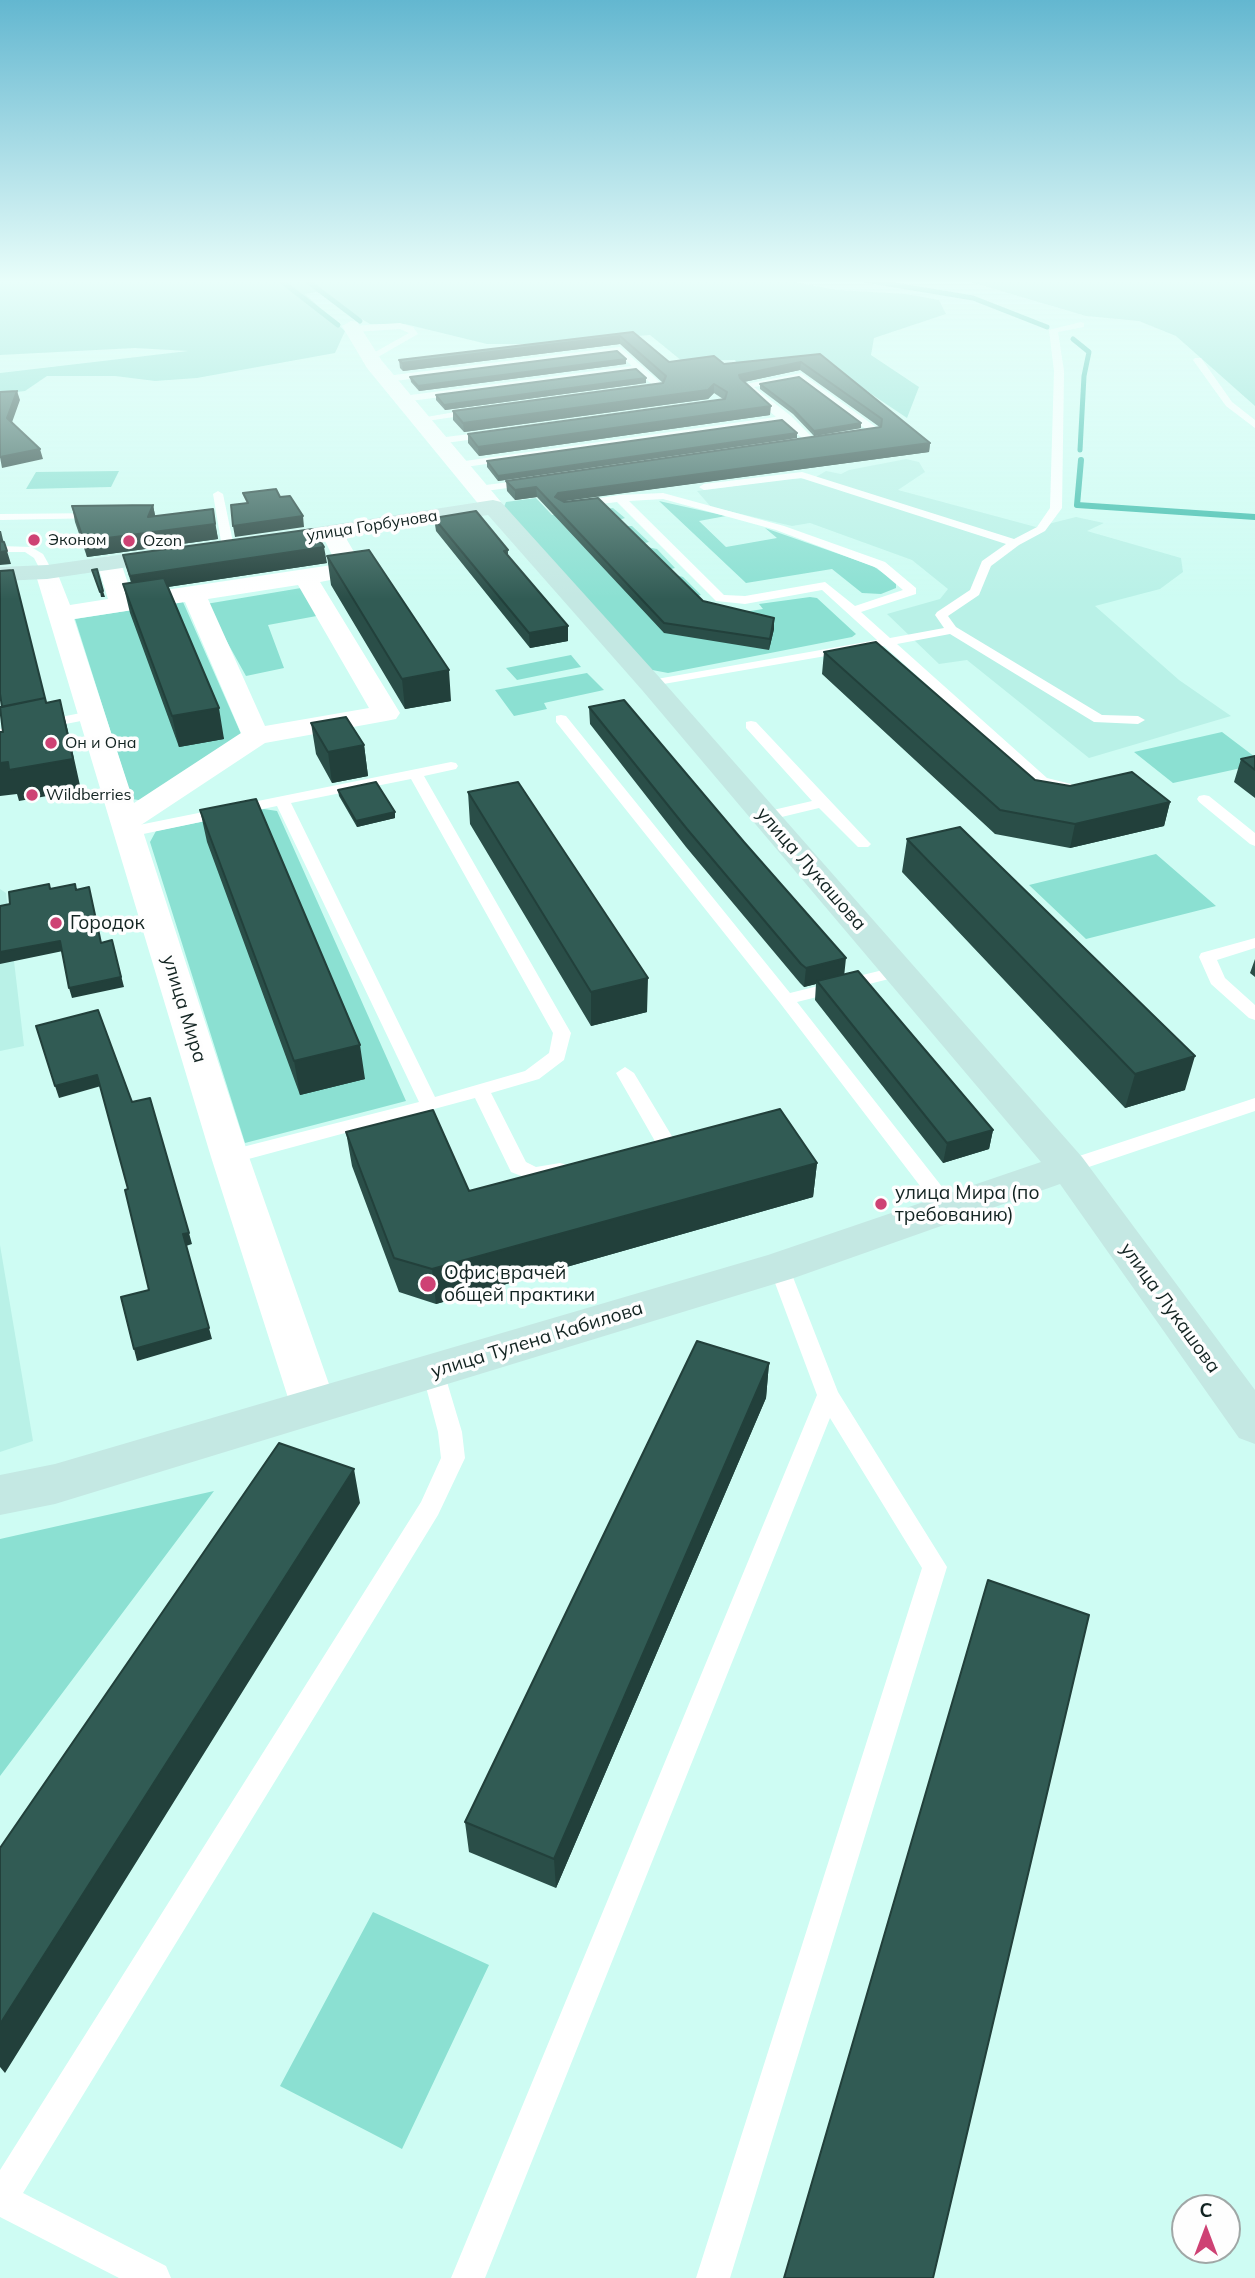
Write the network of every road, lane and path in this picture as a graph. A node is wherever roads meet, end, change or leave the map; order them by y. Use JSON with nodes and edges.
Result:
{"nodes":[{"id":1,"x":392,"y":386,"type":"edge"},
{"id":2,"x":500,"y":386,"type":"edge"},
{"id":3,"x":659,"y":386,"type":"edge"},
{"id":4,"x":748,"y":386,"type":"edge"},
{"id":5,"x":815,"y":386,"type":"edge"},
{"id":6,"x":1059,"y":386,"type":"edge"},
{"id":7,"x":1217,"y":386,"type":"edge"},
{"id":8,"x":647,"y":388,"type":"edge"},
{"id":9,"x":403,"y":399,"type":"junction"},
{"id":10,"x":487,"y":410,"type":"edge"},
{"id":11,"x":787,"y":418,"type":"junction"},
{"id":12,"x":420,"y":419,"type":"junction"},
{"id":13,"x":1255,"y":425,"type":"edge"},
{"id":14,"x":506,"y":432,"type":"edge"},
{"id":15,"x":850,"y":436,"type":"edge"},
{"id":16,"x":824,"y":440,"type":"edge"},
{"id":17,"x":438,"y":441,"type":"junction"},
{"id":18,"x":811,"y":442,"type":"junction"},
{"id":19,"x":798,"y":444,"type":"edge"},
{"id":20,"x":458,"y":465,"type":"junction"},
{"id":21,"x":545,"y":480,"type":"edge"},
{"id":22,"x":704,"y":487,"type":"edge"},
{"id":23,"x":218,"y":494,"type":"dead end"},
{"id":24,"x":486,"y":498,"type":"junction"},
{"id":25,"x":620,"y":498,"type":"junction"},
{"id":26,"x":564,"y":506,"type":"edge"},
{"id":27,"x":118,"y":515,"type":"edge"},
{"id":28,"x":0,"y":517,"type":"edge"},
{"id":29,"x":332,"y":533,"type":"junction"},
{"id":30,"x":1015,"y":543,"type":"junction"},
{"id":31,"x":228,"y":547,"type":"junction"},
{"id":32,"x":0,"y":549,"type":"edge"},
{"id":33,"x":109,"y":563,"type":"junction"},
{"id":34,"x":47,"y":572,"type":"junction"},
{"id":35,"x":0,"y":574,"type":"edge"},
{"id":36,"x":305,"y":576,"type":"junction"},
{"id":37,"x":193,"y":593,"type":"junction"},
{"id":38,"x":122,"y":604,"type":"junction"},
{"id":39,"x":853,"y":611,"type":"junction"},
{"id":40,"x":58,"y":614,"type":"junction"},
{"id":41,"x":953,"y":630,"type":"junction"},
{"id":42,"x":887,"y":642,"type":"junction"},
{"id":43,"x":651,"y":684,"type":"junction"},
{"id":44,"x":91,"y":715,"type":"junction"},
{"id":45,"x":561,"y":719,"type":"dead end"},
{"id":46,"x":1138,"y":720,"type":"dead end"},
{"id":47,"x":751,"y":725,"type":"dead end"},
{"id":48,"x":0,"y":733,"type":"edge"},
{"id":49,"x":256,"y":736,"type":"junction"},
{"id":50,"x":451,"y":766,"type":"dead end"},
{"id":51,"x":415,"y":773,"type":"junction"},
{"id":52,"x":1079,"y":785,"type":"edge"},
{"id":53,"x":1204,"y":799,"type":"dead end"},
{"id":54,"x":282,"y":800,"type":"junction"},
{"id":55,"x":822,"y":803,"type":"junction"},
{"id":56,"x":765,"y":816,"type":"junction"},
{"id":57,"x":128,"y":827,"type":"junction"},
{"id":58,"x":1255,"y":841,"type":"edge"},
{"id":59,"x":863,"y":844,"type":"dead end"},
{"id":60,"x":1255,"y":943,"type":"edge"},
{"id":61,"x":899,"y":971,"type":"junction"},
{"id":62,"x":786,"y":999,"type":"junction"},
{"id":63,"x":1255,"y":1014,"type":"edge"},
{"id":64,"x":625,"y":1073,"type":"dead end"},
{"id":65,"x":481,"y":1091,"type":"junction"},
{"id":66,"x":1255,"y":1104,"type":"edge"},
{"id":67,"x":430,"y":1105,"type":"junction"},
{"id":68,"x":641,"y":1150,"type":"edge"},
{"id":69,"x":230,"y":1157,"type":"junction"},
{"id":70,"x":578,"y":1166,"type":"edge"},
{"id":71,"x":1068,"y":1167,"type":"junction"},
{"id":72,"x":947,"y":1207,"type":"junction"},
{"id":73,"x":779,"y":1266,"type":"junction"},
{"id":74,"x":433,"y":1372,"type":"junction"},
{"id":75,"x":828,"y":1395,"type":"junction"},
{"id":76,"x":313,"y":1404,"type":"junction"},
{"id":77,"x":1255,"y":1425,"type":"edge"},
{"id":78,"x":0,"y":1495,"type":"edge"},
{"id":79,"x":1,"y":2199,"type":"edge"},
{"id":80,"x":154,"y":2278,"type":"edge"},
{"id":81,"x":468,"y":2278,"type":"edge"},
{"id":82,"x":713,"y":2278,"type":"edge"}],
"edges":[{"from":1,"to":9,"type":"street","name":"улица Лукашова"},
{"from":2,"to":9,"type":"lane"},
{"from":3,"to":8,"type":"lane"},
{"from":4,"to":11,"type":"lane"},
{"from":5,"to":15,"type":"lane"},
{"from":6,"to":30,"type":"lane"},
{"from":7,"to":13,"type":"lane"},
{"from":9,"to":12,"type":"street","name":"улица Лукашова"},
{"from":10,"to":12,"type":"lane"},
{"from":11,"to":18,"type":"lane"},
{"from":11,"to":20,"type":"lane"},
{"from":12,"to":17,"type":"street","name":"улица Лукашова"},
{"from":14,"to":17,"type":"lane"},
{"from":16,"to":18,"type":"lane"},
{"from":17,"to":20,"type":"street","name":"улица Лукашова"},
{"from":18,"to":19,"type":"lane"},
{"from":20,"to":24,"type":"street","name":"улица Лукашова"},
{"from":21,"to":24,"type":"lane"},
{"from":22,"to":30,"type":"lane"},
{"from":23,"to":31,"type":"lane"},
{"from":24,"to":29,"type":"street","name":"улица Горбунова"},
{"from":24,"to":43,"type":"street","name":"улица Лукашова"},
{"from":25,"to":26,"type":"lane"},
{"from":25,"to":39,"type":"lane"},
{"from":25,"to":39,"type":"lane"},
{"from":27,"to":28,"type":"lane"},
{"from":29,"to":31,"type":"street","name":"улица Горбунова"},
{"from":29,"to":36,"type":"street"},
{"from":30,"to":41,"type":"lane"},
{"from":31,"to":33,"type":"street","name":"улица Горбунова"},
{"from":32,"to":34,"type":"lane"},
{"from":33,"to":34,"type":"street","name":"улица Горбунова"},
{"from":33,"to":38,"type":"street"},
{"from":34,"to":35,"type":"street","name":"улица Горбунова"},
{"from":34,"to":40,"type":"street","name":"улица Мира"},
{"from":36,"to":37,"type":"street"},
{"from":36,"to":49,"type":"street"},
{"from":37,"to":38,"type":"street"},
{"from":37,"to":49,"type":"street"},
{"from":38,"to":40,"type":"street"},
{"from":39,"to":42,"type":"lane"},
{"from":40,"to":44,"type":"street","name":"улица Мира"},
{"from":41,"to":42,"type":"lane"},
{"from":41,"to":46,"type":"lane"},
{"from":42,"to":43,"type":"lane"},
{"from":42,"to":52,"type":"lane"},
{"from":43,"to":56,"type":"street","name":"улица Лукашова"},
{"from":44,"to":48,"type":"lane"},
{"from":44,"to":57,"type":"street","name":"улица Мира"},
{"from":45,"to":62,"type":"lane"},
{"from":47,"to":55,"type":"lane"},
{"from":49,"to":57,"type":"street"},
{"from":50,"to":51,"type":"lane"},
{"from":51,"to":54,"type":"lane"},
{"from":51,"to":65,"type":"lane"},
{"from":53,"to":58,"type":"lane"},
{"from":54,"to":57,"type":"lane"},
{"from":54,"to":67,"type":"lane"},
{"from":55,"to":56,"type":"lane"},
{"from":55,"to":59,"type":"lane"},
{"from":56,"to":61,"type":"street","name":"улица Лукашова"},
{"from":57,"to":69,"type":"street","name":"улица Мира"},
{"from":60,"to":63,"type":"lane"},
{"from":61,"to":62,"type":"lane"},
{"from":61,"to":71,"type":"street","name":"улица Лукашова"},
{"from":62,"to":72,"type":"lane"},
{"from":64,"to":68,"type":"lane"},
{"from":65,"to":67,"type":"lane"},
{"from":65,"to":70,"type":"lane"},
{"from":66,"to":71,"type":"lane"},
{"from":67,"to":69,"type":"lane"},
{"from":69,"to":76,"type":"street","name":"улица Мира"},
{"from":71,"to":72,"type":"street","name":"улица Тулена Кабилова"},
{"from":71,"to":77,"type":"street","name":"улица Лукашова"},
{"from":72,"to":73,"type":"street","name":"улица Тулена Кабилова"},
{"from":73,"to":74,"type":"street","name":"улица Тулена Кабилова"},
{"from":73,"to":75,"type":"lane"},
{"from":74,"to":76,"type":"street","name":"улица Тулена Кабилова"},
{"from":74,"to":79,"type":"lane"},
{"from":75,"to":81,"type":"lane"},
{"from":75,"to":82,"type":"lane"},
{"from":76,"to":78,"type":"street","name":"улица Тулена Кабилова"},
{"from":79,"to":80,"type":"lane"}]}
